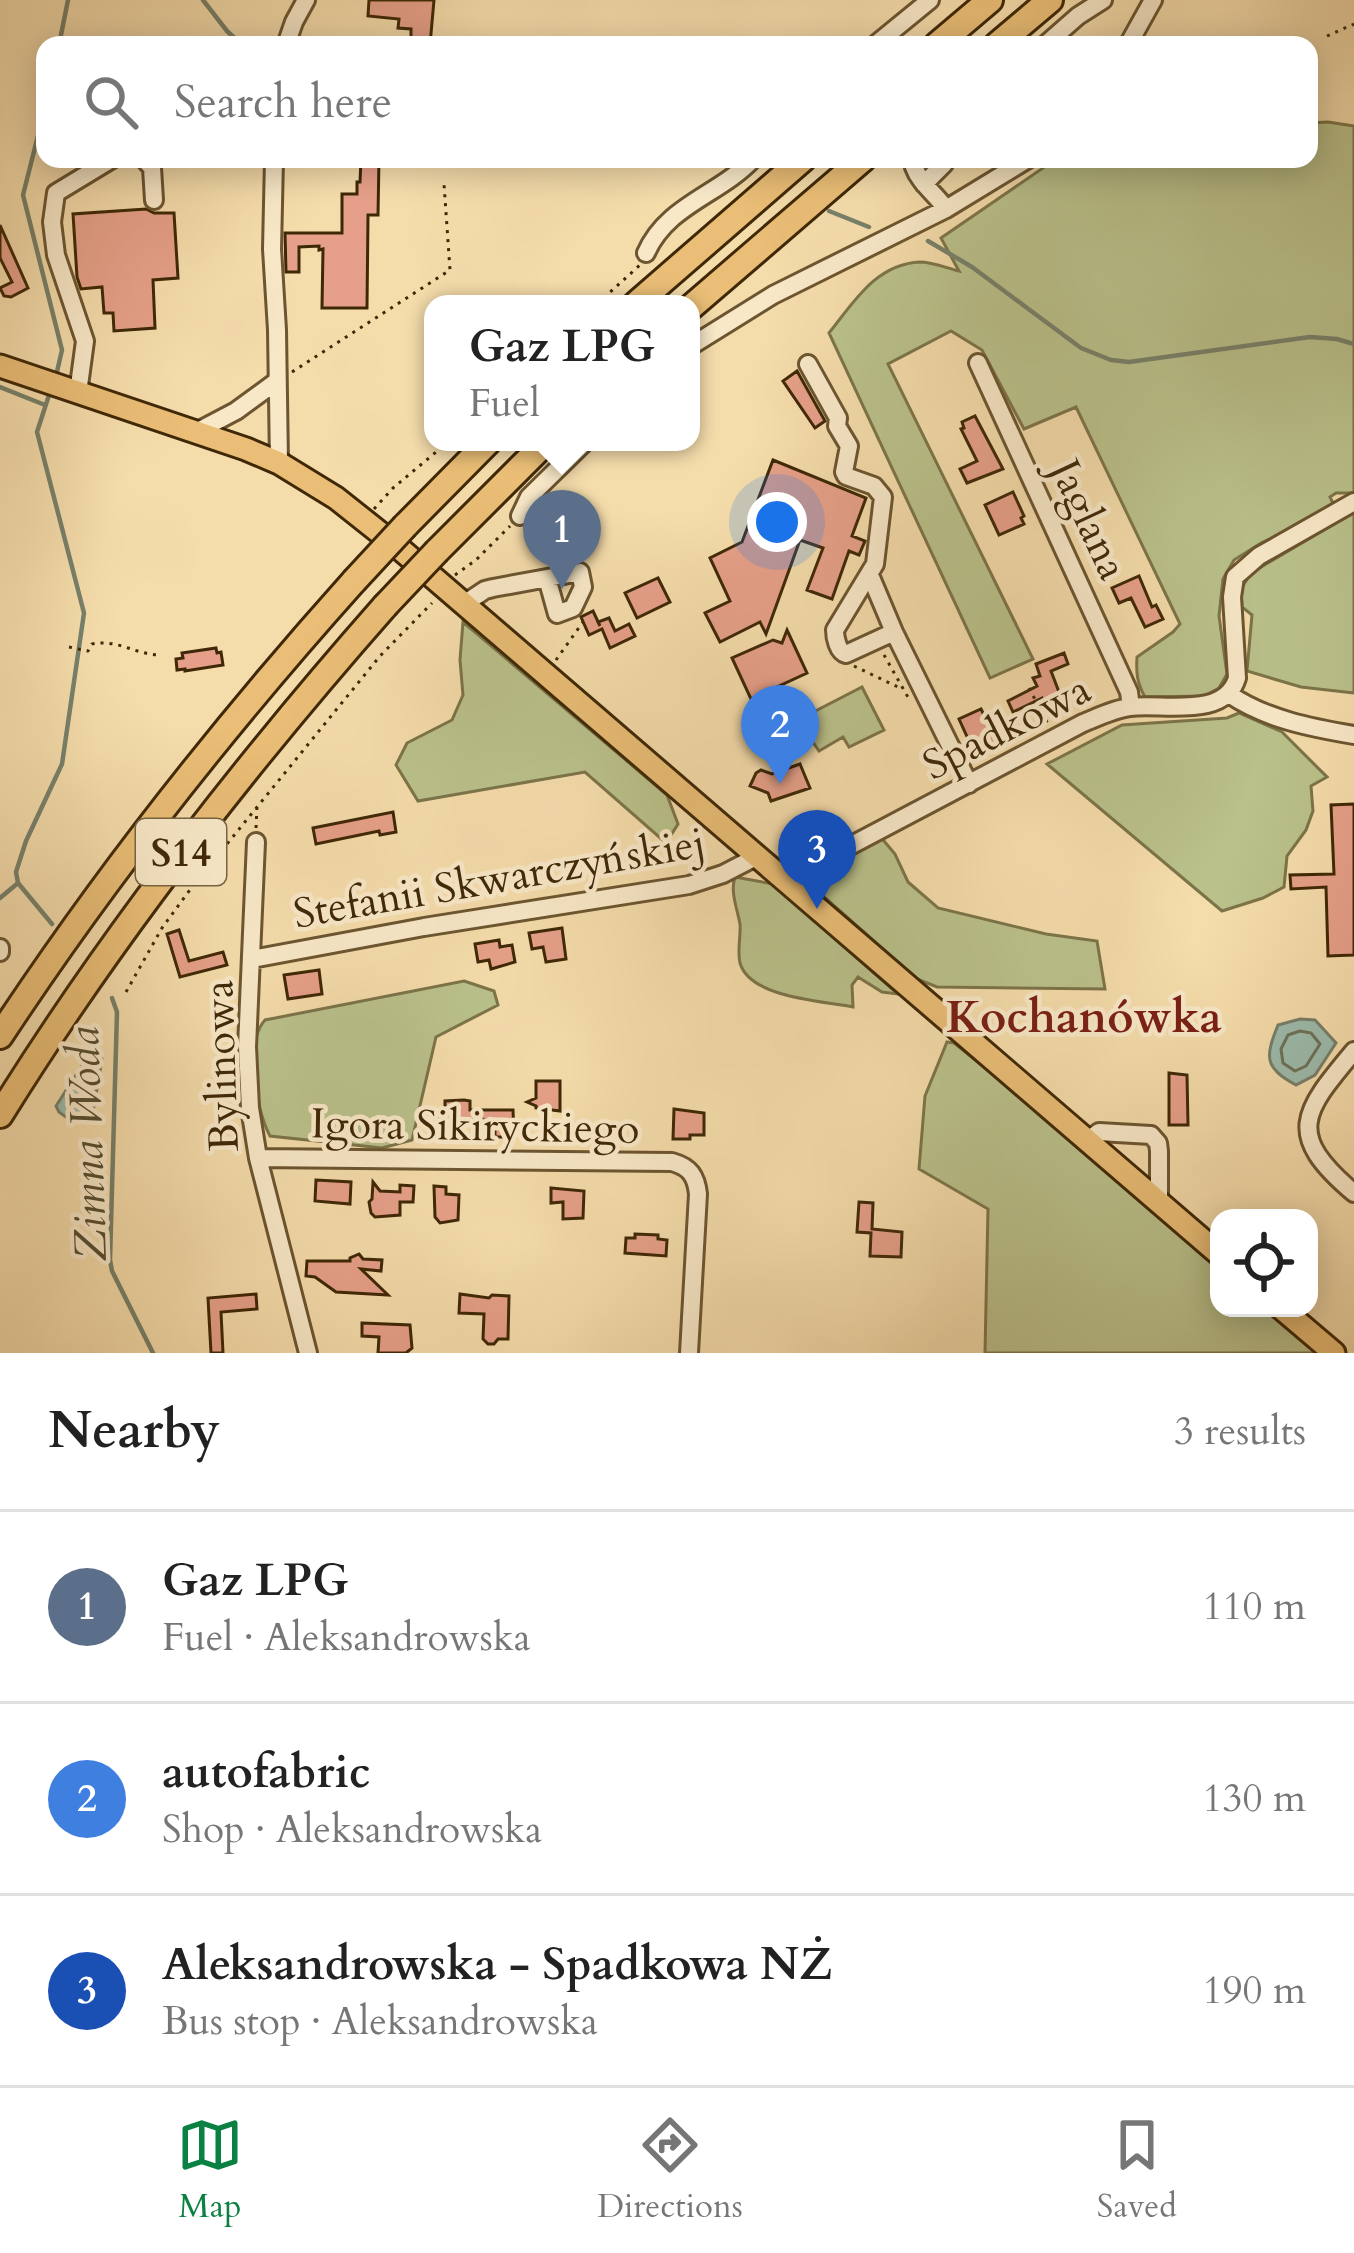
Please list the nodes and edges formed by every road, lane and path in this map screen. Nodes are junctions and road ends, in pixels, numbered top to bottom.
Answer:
1 (306, 0) edge
2 (930, 0) edge
3 (990, 0) edge
4 (1050, 0) edge
5 (1102, 0) edge
6 (1153, 0) edge
7 (1354, 24) edge
8 (289, 36) edge
9 (885, 36) edge
10 (948, 36) edge
11 (1008, 36) edge
12 (1055, 36) edge
13 (1133, 36) edge
14 (1328, 36) dead end
15 (97, 168) edge
16 (152, 168) edge
17 (274, 168) edge
18 (743, 168) edge
19 (793, 168) edge
20 (853, 168) edge
21 (914, 168) edge
22 (940, 168) edge
23 (1013, 168) edge
24 (445, 184) dead end
25 (924, 184) junction
26 (154, 200) dead end
27 (946, 209) junction
28 (646, 254) joint
29 (607, 295) edge
30 (646, 295) edge
31 (700, 299) edge
32 (700, 340) edge
33 (978, 363) dead end
34 (808, 364) dead end
35 (0, 367) edge
36 (277, 381) junction
37 (73, 391) junction
38 (196, 432) junction
39 (437, 451) edge
40 (479, 451) edge
41 (537, 451) edge
42 (576, 451) edge
43 (279, 463) junction
44 (1354, 502) edge
45 (520, 516) joint
46 (364, 519) junction
47 (870, 575) junction
48 (547, 578) dead end
49 (451, 593) junction
50 (584, 622) dead end
51 (894, 632) junction
52 (69, 647) dead end
53 (159, 656) dead end
54 (839, 658) dead end
55 (545, 675) junction
56 (902, 688) dead end
57 (1029, 688) dead end
58 (1229, 694) junction
59 (1131, 707) junction
60 (1354, 735) edge
61 (1054, 737) junction
62 (969, 784) junction
63 (257, 806) junction
64 (256, 842) joint
65 (756, 857) junction
66 (787, 884) junction
67 (252, 959) junction
68 (126, 992) dead end
69 (0, 1036) edge
70 (1354, 1051) edge
71 (0, 1115) edge
72 (1087, 1141) junction
73 (258, 1158) junction
74 (1354, 1193) edge
75 (1159, 1203) junction
76 (1210, 1247) edge
77 (1292, 1317) edge
78 (308, 1353) edge
79 (688, 1353) edge
80 (1334, 1353) edge

1 - 8 street
2 - 9 street
3 - 10 highway
4 - 11 highway
5 - 12 street
6 - 13 street
7 - 14 path
15 - 37 street
16 - 26 street
17 - 36 street
18 - 28 street
19 - 30 highway
20 - 31 highway
21 - 25 street
22 - 25 street
23 - 27 street
24 - 36 path
25 - 27 street
27 - 32 street
28 - 29 path
33 - 59 street, Jaglana
34 - 47 street
35 - 37 main road
36 - 38 street
36 - 43 street
37 - 38 main road
38 - 43 main road
39 - 46 path
40 - 69 highway, S14, bridge
41 - 71 highway, S14, bridge
42 - 45 street
43 - 46 main road
44 - 58 street
45 - 49 path
46 - 49 main road
47 - 51 street
47 - 51 street
48 - 49 street
49 - 55 main road
49 - 63 path
50 - 55 path
51 - 62 street
52 - 53 path
54 - 56 path
55 - 65 main road
57 - 61 path
58 - 59 street, Spadkowa
58 - 60 street
59 - 61 street, Spadkowa
61 - 62 street, Spadkowa
62 - 66 street, Spadkowa
63 - 64 path
63 - 68 path
64 - 67 street, Bylinowa
65 - 66 main road
65 - 67 street, Stefanii Skwarczyńskiej
66 - 72 main road
67 - 73 street, Bylinowa
70 - 74 street
72 - 75 main road
72 - 75 street
73 - 78 street, Bylinowa
73 - 79 street, Igora Sikiryckiego
75 - 76 main road
77 - 80 main road

